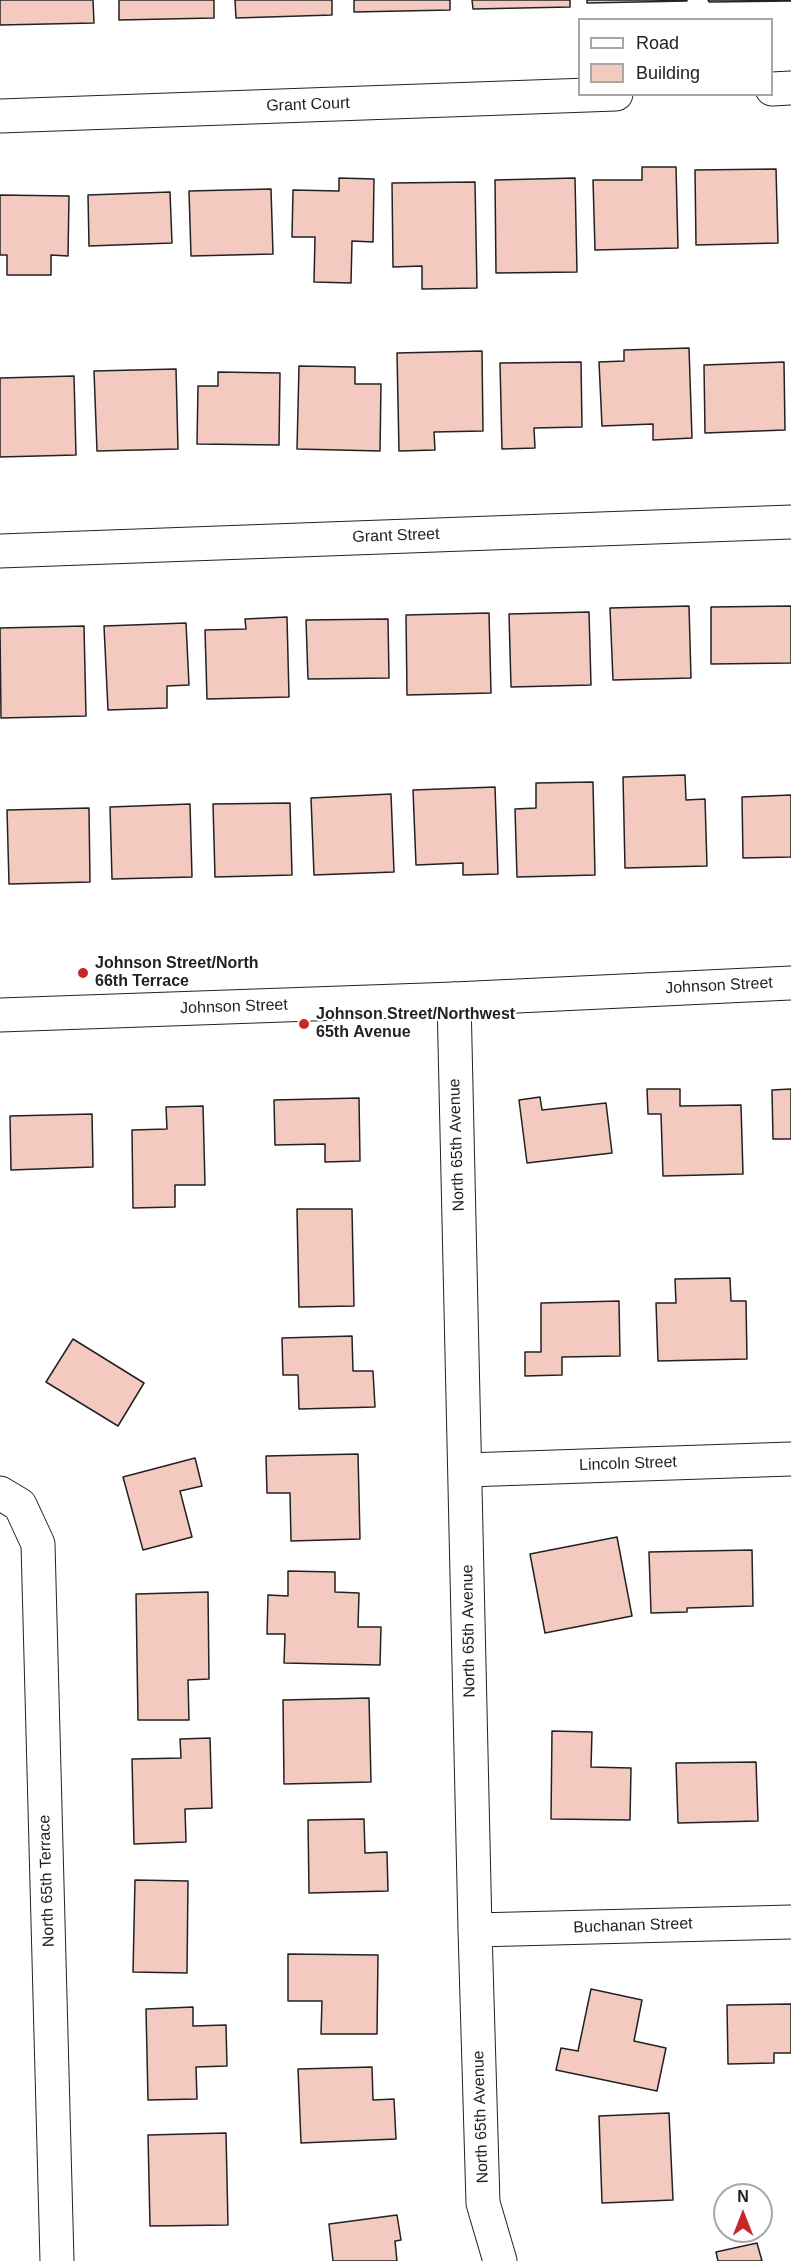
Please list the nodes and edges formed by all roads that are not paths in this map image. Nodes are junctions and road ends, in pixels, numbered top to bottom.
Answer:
1 (791, 88) edge
2 (773, 89) edge
3 (578, 95) edge
4 (0, 116) edge
5 (791, 522) edge
6 (0, 551) edge
7 (791, 983) edge
8 (454, 999) junction
9 (0, 1015) edge
10 (791, 1459) edge
11 (466, 1470) junction
12 (10, 1499) edge
13 (791, 1922) edge
14 (475, 1930) junction
15 (57, 2261) edge
16 (500, 2261) edge

1 - 2 street
3 - 4 street, Grant Court
5 - 6 street, Grant Street
7 - 8 street, Johnson Street
8 - 9 street, Johnson Street
8 - 11 street, North 65th Avenue
10 - 11 street, Lincoln Street
11 - 14 street, North 65th Avenue
12 - 15 street, North 65th Terrace
13 - 14 street, Buchanan Street
14 - 16 street, North 65th Avenue

